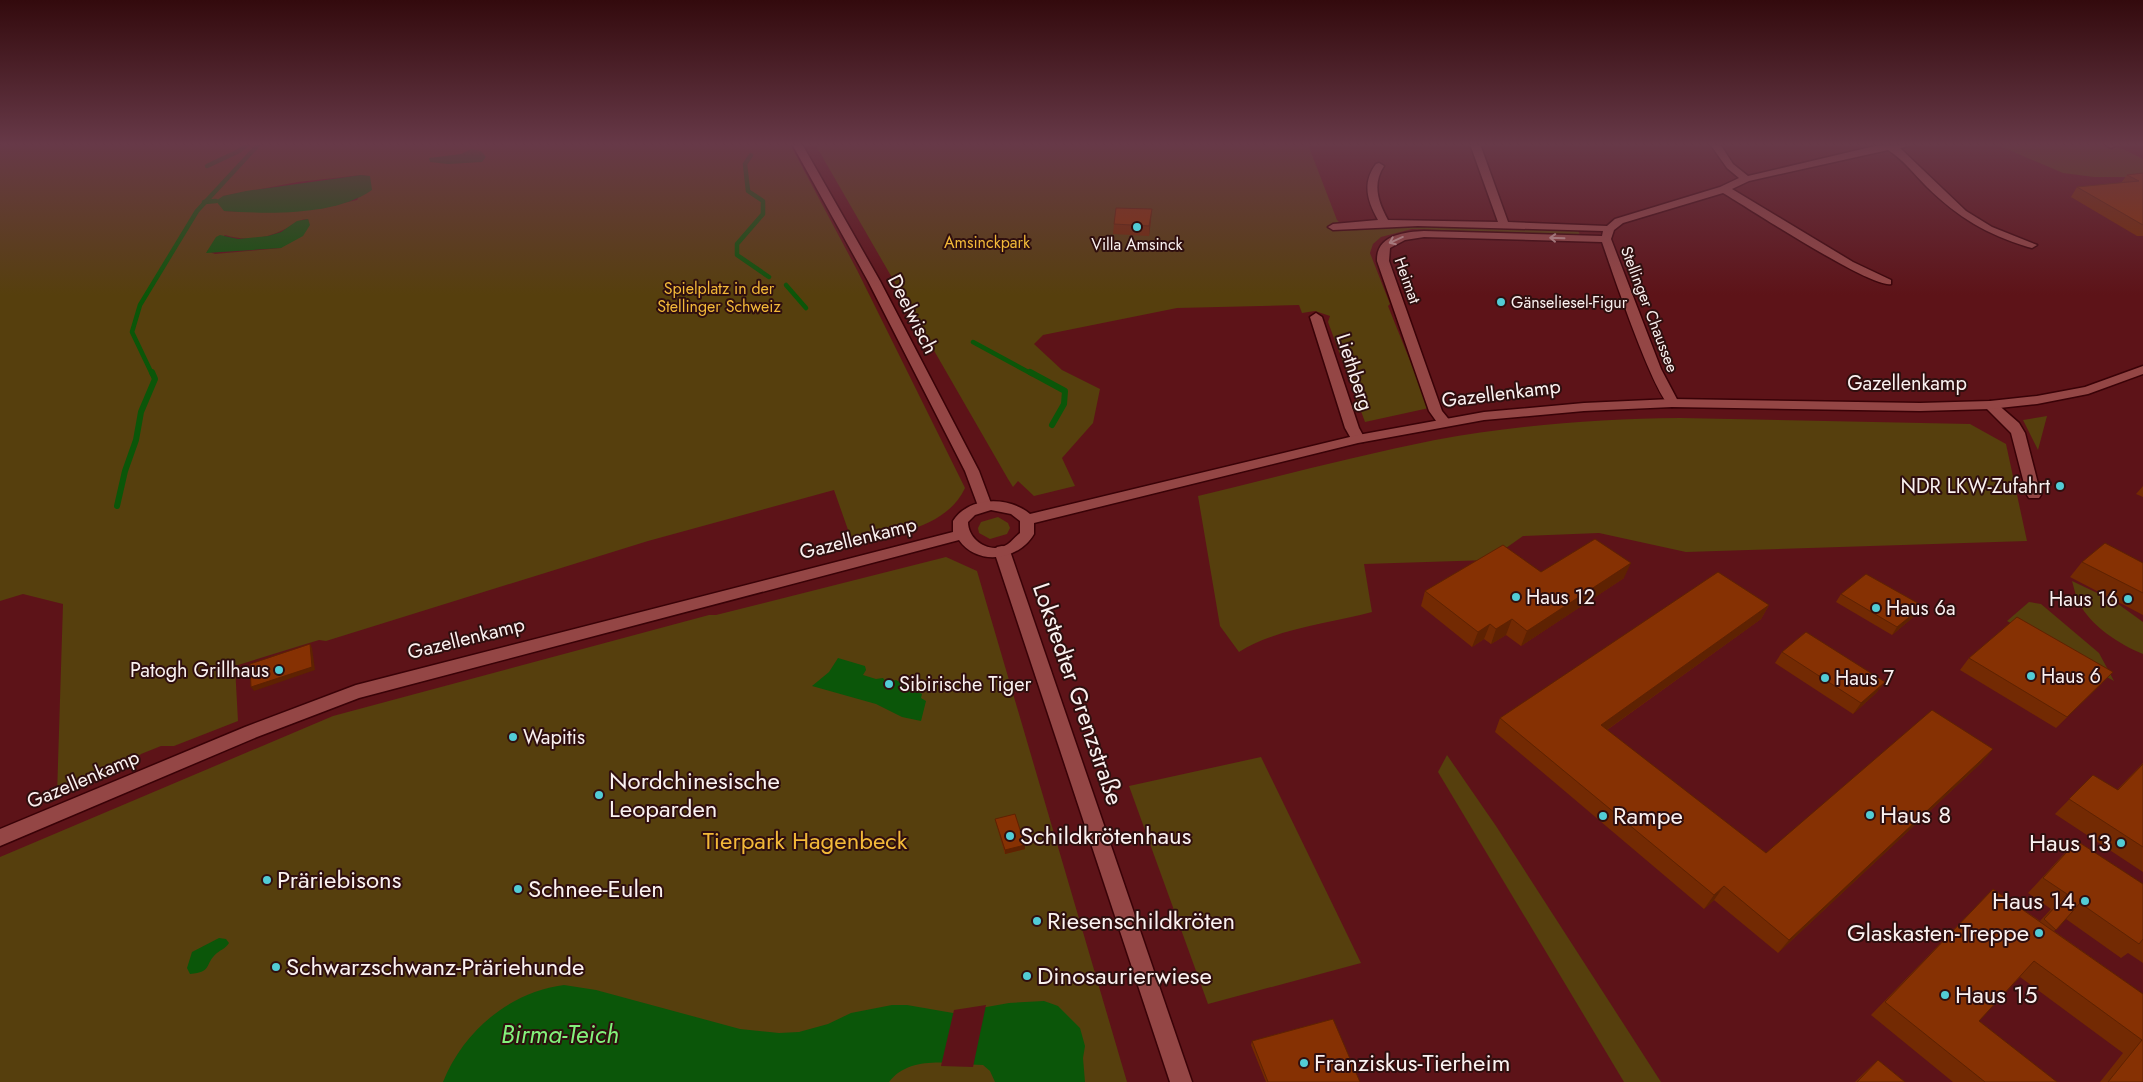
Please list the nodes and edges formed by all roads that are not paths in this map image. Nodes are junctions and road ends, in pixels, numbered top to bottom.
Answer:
1 (825, 194) edge
2 (1373, 194) edge
3 (1493, 194) edge
4 (1706, 194) edge
5 (1733, 194) edge
6 (1942, 194) edge
7 (1384, 222) junction
8 (1504, 226) junction
9 (1333, 227) dead end
10 (1607, 234) junction
11 (2032, 245) dead end
12 (1887, 282) dead end
13 (1316, 317) dead end
14 (2143, 370) edge
15 (1672, 403) junction
16 (1990, 406) junction
17 (1444, 422) junction
18 (1358, 439) junction
19 (2034, 495) dead end
20 (985, 506) junction
21 (1027, 520) junction
22 (960, 535) junction
23 (1002, 551) junction
24 (0, 838) edge
25 (1181, 1082) edge

1 - 20 street, Deelwisch
2 - 7 street
3 - 8 street
4 - 10 street, Stellinger Chaussee
5 - 12 street
6 - 11 street
7 - 8 street
7 - 9 street
8 - 10 street
10 - 15 street, Stellinger Chaussee
10 -> 17 street, Heimat
13 - 18 street, Liethberg
14 - 16 street, Gazellenkamp
15 - 16 street, Gazellenkamp
15 - 17 street, Gazellenkamp
16 - 19 street, Gazellenkamp
17 - 18 street, Gazellenkamp
18 - 21 street, Gazellenkamp
20 - 21 street
20 - 22 street
21 - 23 street
22 - 23 street
22 - 24 street, Gazellenkamp
23 - 25 street, Lokstedter Grenzstraße

